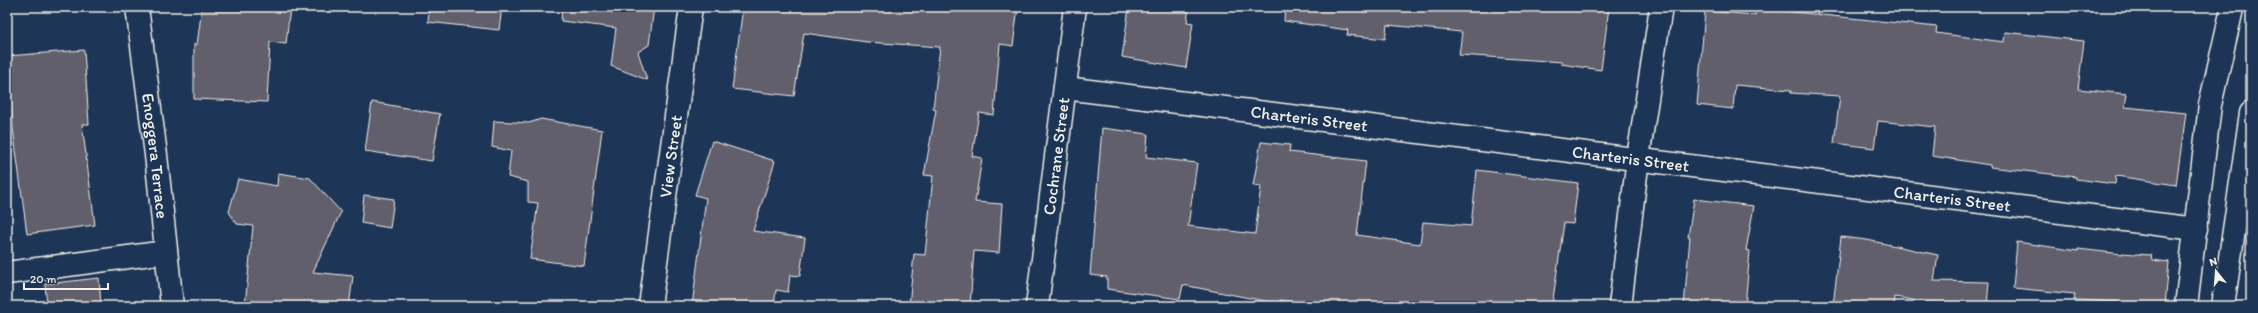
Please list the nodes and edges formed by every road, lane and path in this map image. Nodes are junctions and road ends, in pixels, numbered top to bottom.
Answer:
1 (137, 7) edge
2 (690, 7) edge
3 (1075, 7) edge
4 (1661, 7) edge
5 (2234, 9) edge
6 (1065, 88) junction
7 (2251, 113) edge
8 (1638, 158) junction
9 (2196, 229) junction
10 (2242, 231) edge
11 (166, 252) junction
12 (7, 273) edge
13 (172, 306) edge
14 (650, 306) edge
15 (1038, 306) edge
16 (1620, 306) edge
17 (2186, 306) edge
18 (2224, 306) edge

1 - 11 street, Enoggera Terrace
2 - 14 street, View Street
3 - 6 street, Cochrane Street
4 - 8 street
5 - 9 street
6 - 8 street, Charteris Street
6 - 15 street, Cochrane Street
7 - 10 street
8 - 9 street, Charteris Street
8 - 16 street
9 - 17 street
10 - 18 street
11 - 12 street
11 - 13 street, Enoggera Terrace

